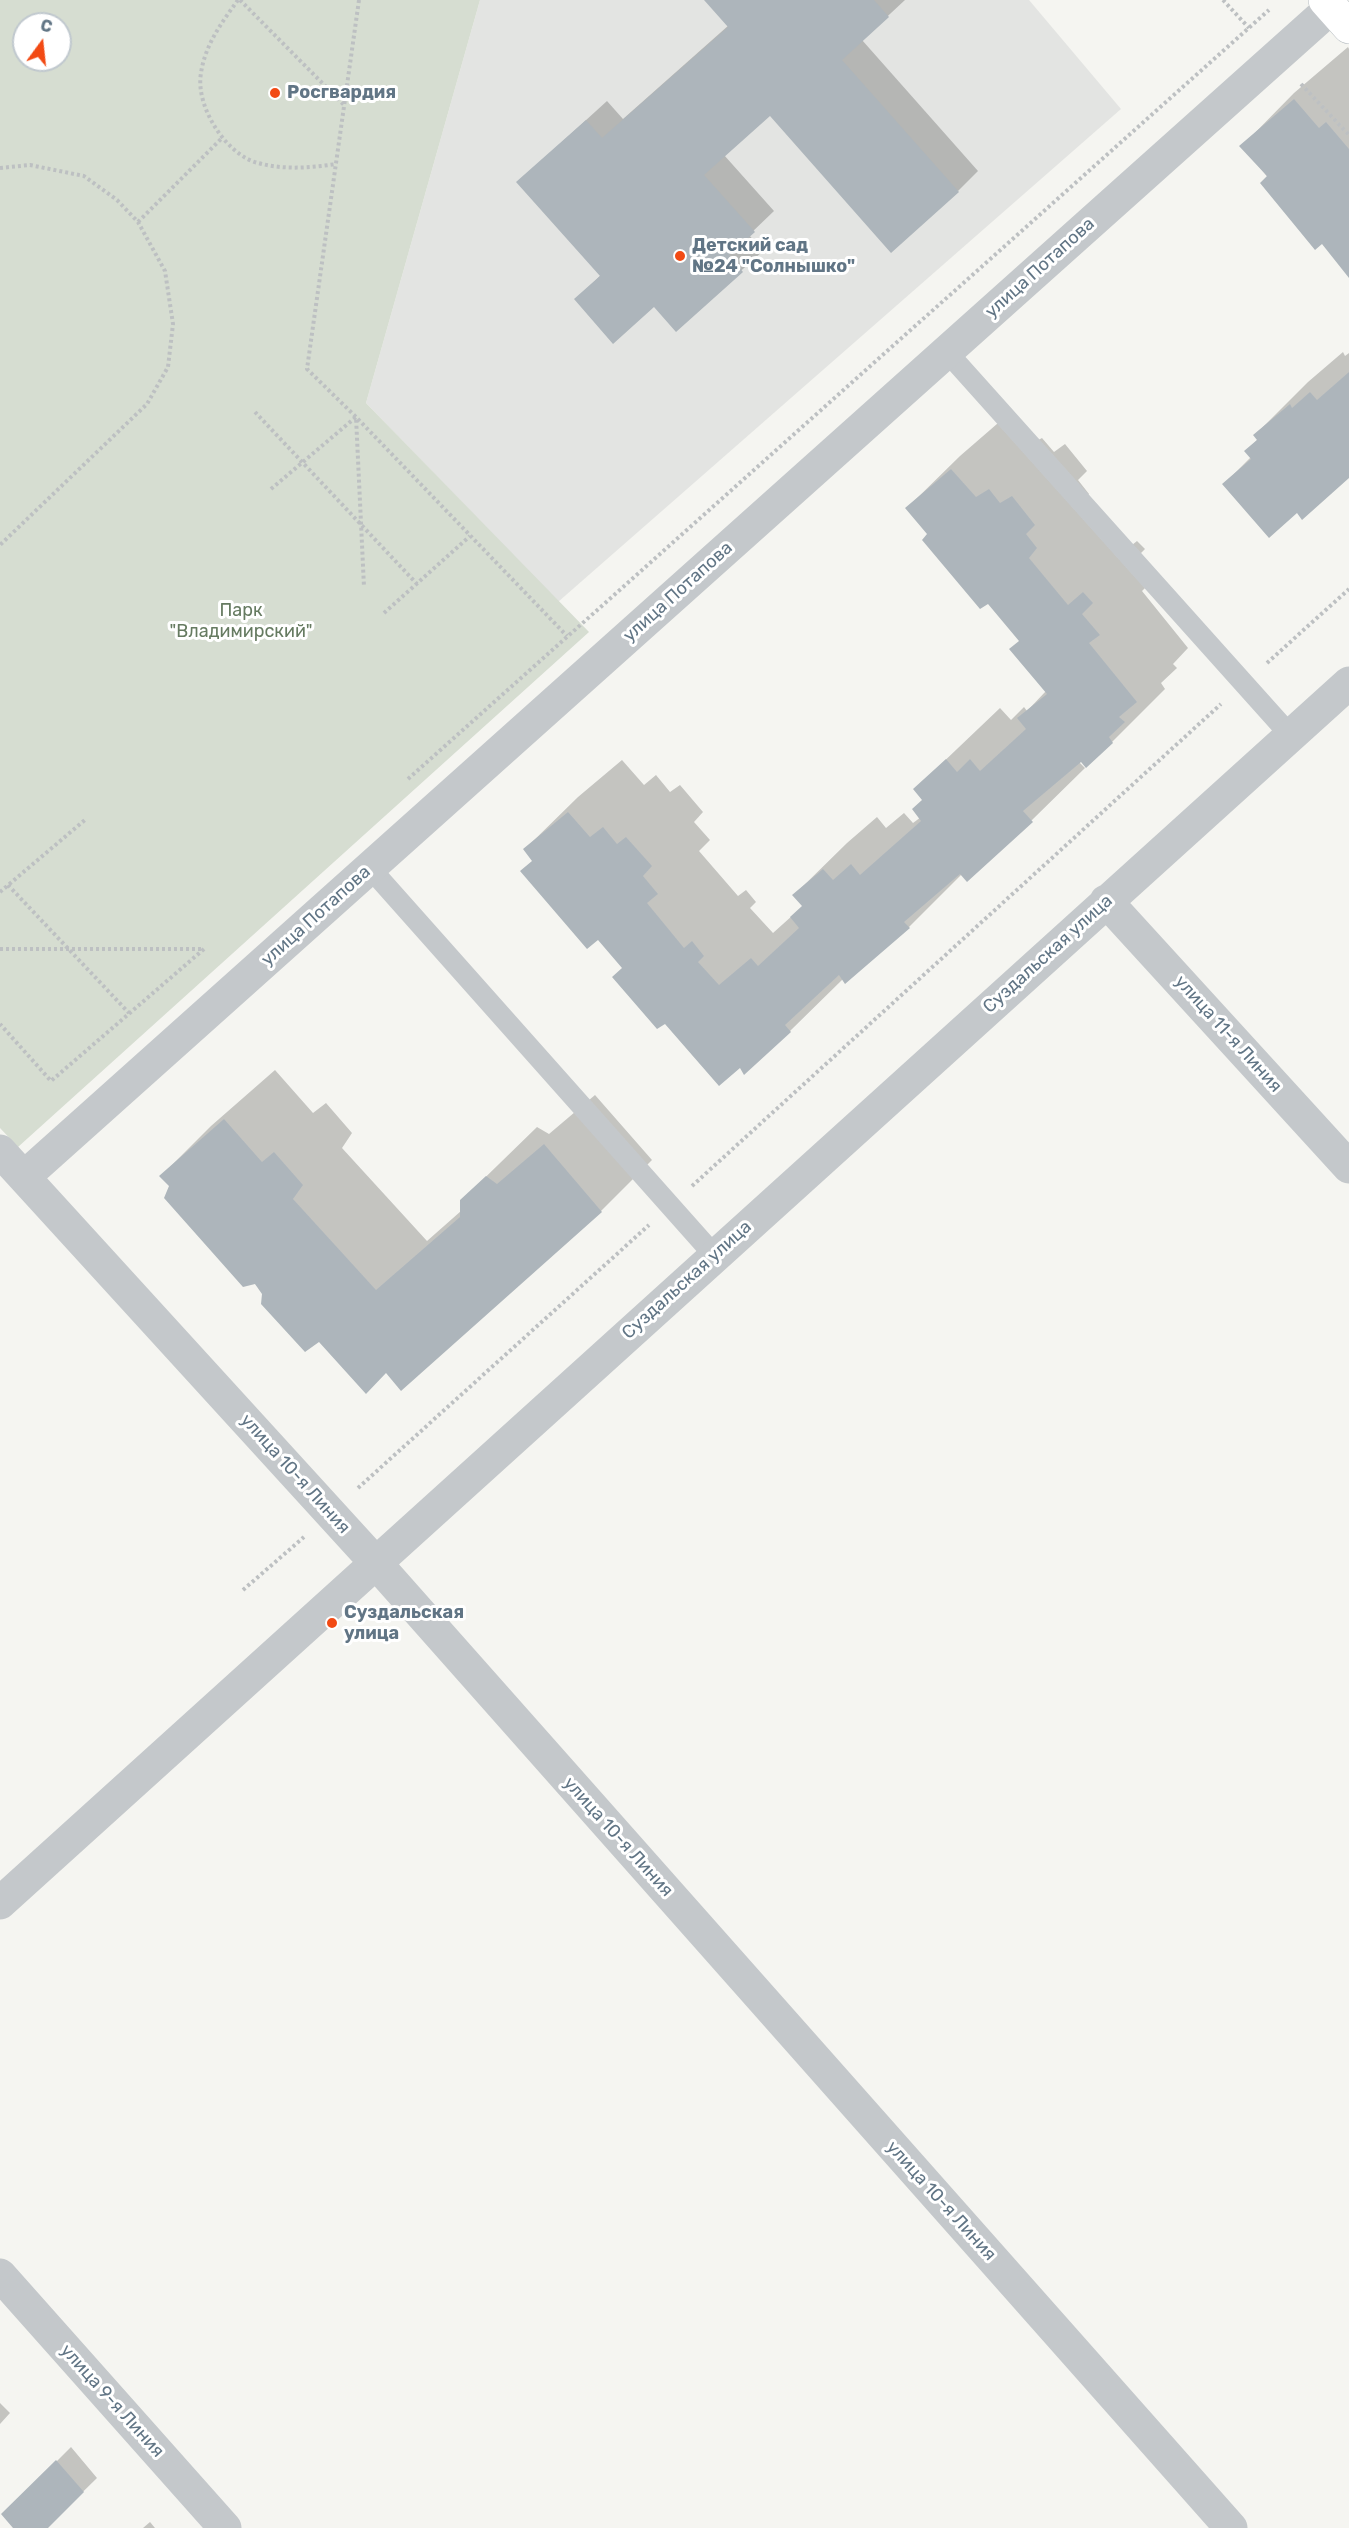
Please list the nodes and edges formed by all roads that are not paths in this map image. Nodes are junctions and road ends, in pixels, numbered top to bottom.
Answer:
1 (1335, 11) edge
2 (947, 352) junction
3 (1349, 683) edge
4 (1291, 736) junction
5 (370, 868) junction
6 (1106, 901) junction
7 (0, 1151) edge
8 (1349, 1167) edge
9 (24, 1178) junction
10 (714, 1254) junction
11 (375, 1562) junction
12 (0, 1903) edge
13 (0, 2275) edge
14 (225, 2528) edge
15 (1231, 2528) edge

1 - 2 street, улица Потапова
2 - 4 lane
2 - 5 street, улица Потапова
3 - 4 street, Суздальская улица
4 - 6 street, Суздальская улица
5 - 9 street, улица Потапова
5 - 10 lane
6 - 8 street, улица 11-я Линия
6 - 10 street, Суздальская улица
7 - 9 street, улица 10-я Линия
9 - 11 street, улица 10-я Линия
10 - 11 street, Суздальская улица
11 - 12 street, Суздальская улица
11 - 15 street, улица 10-я Линия
13 - 14 street, улица 9-я Линия

